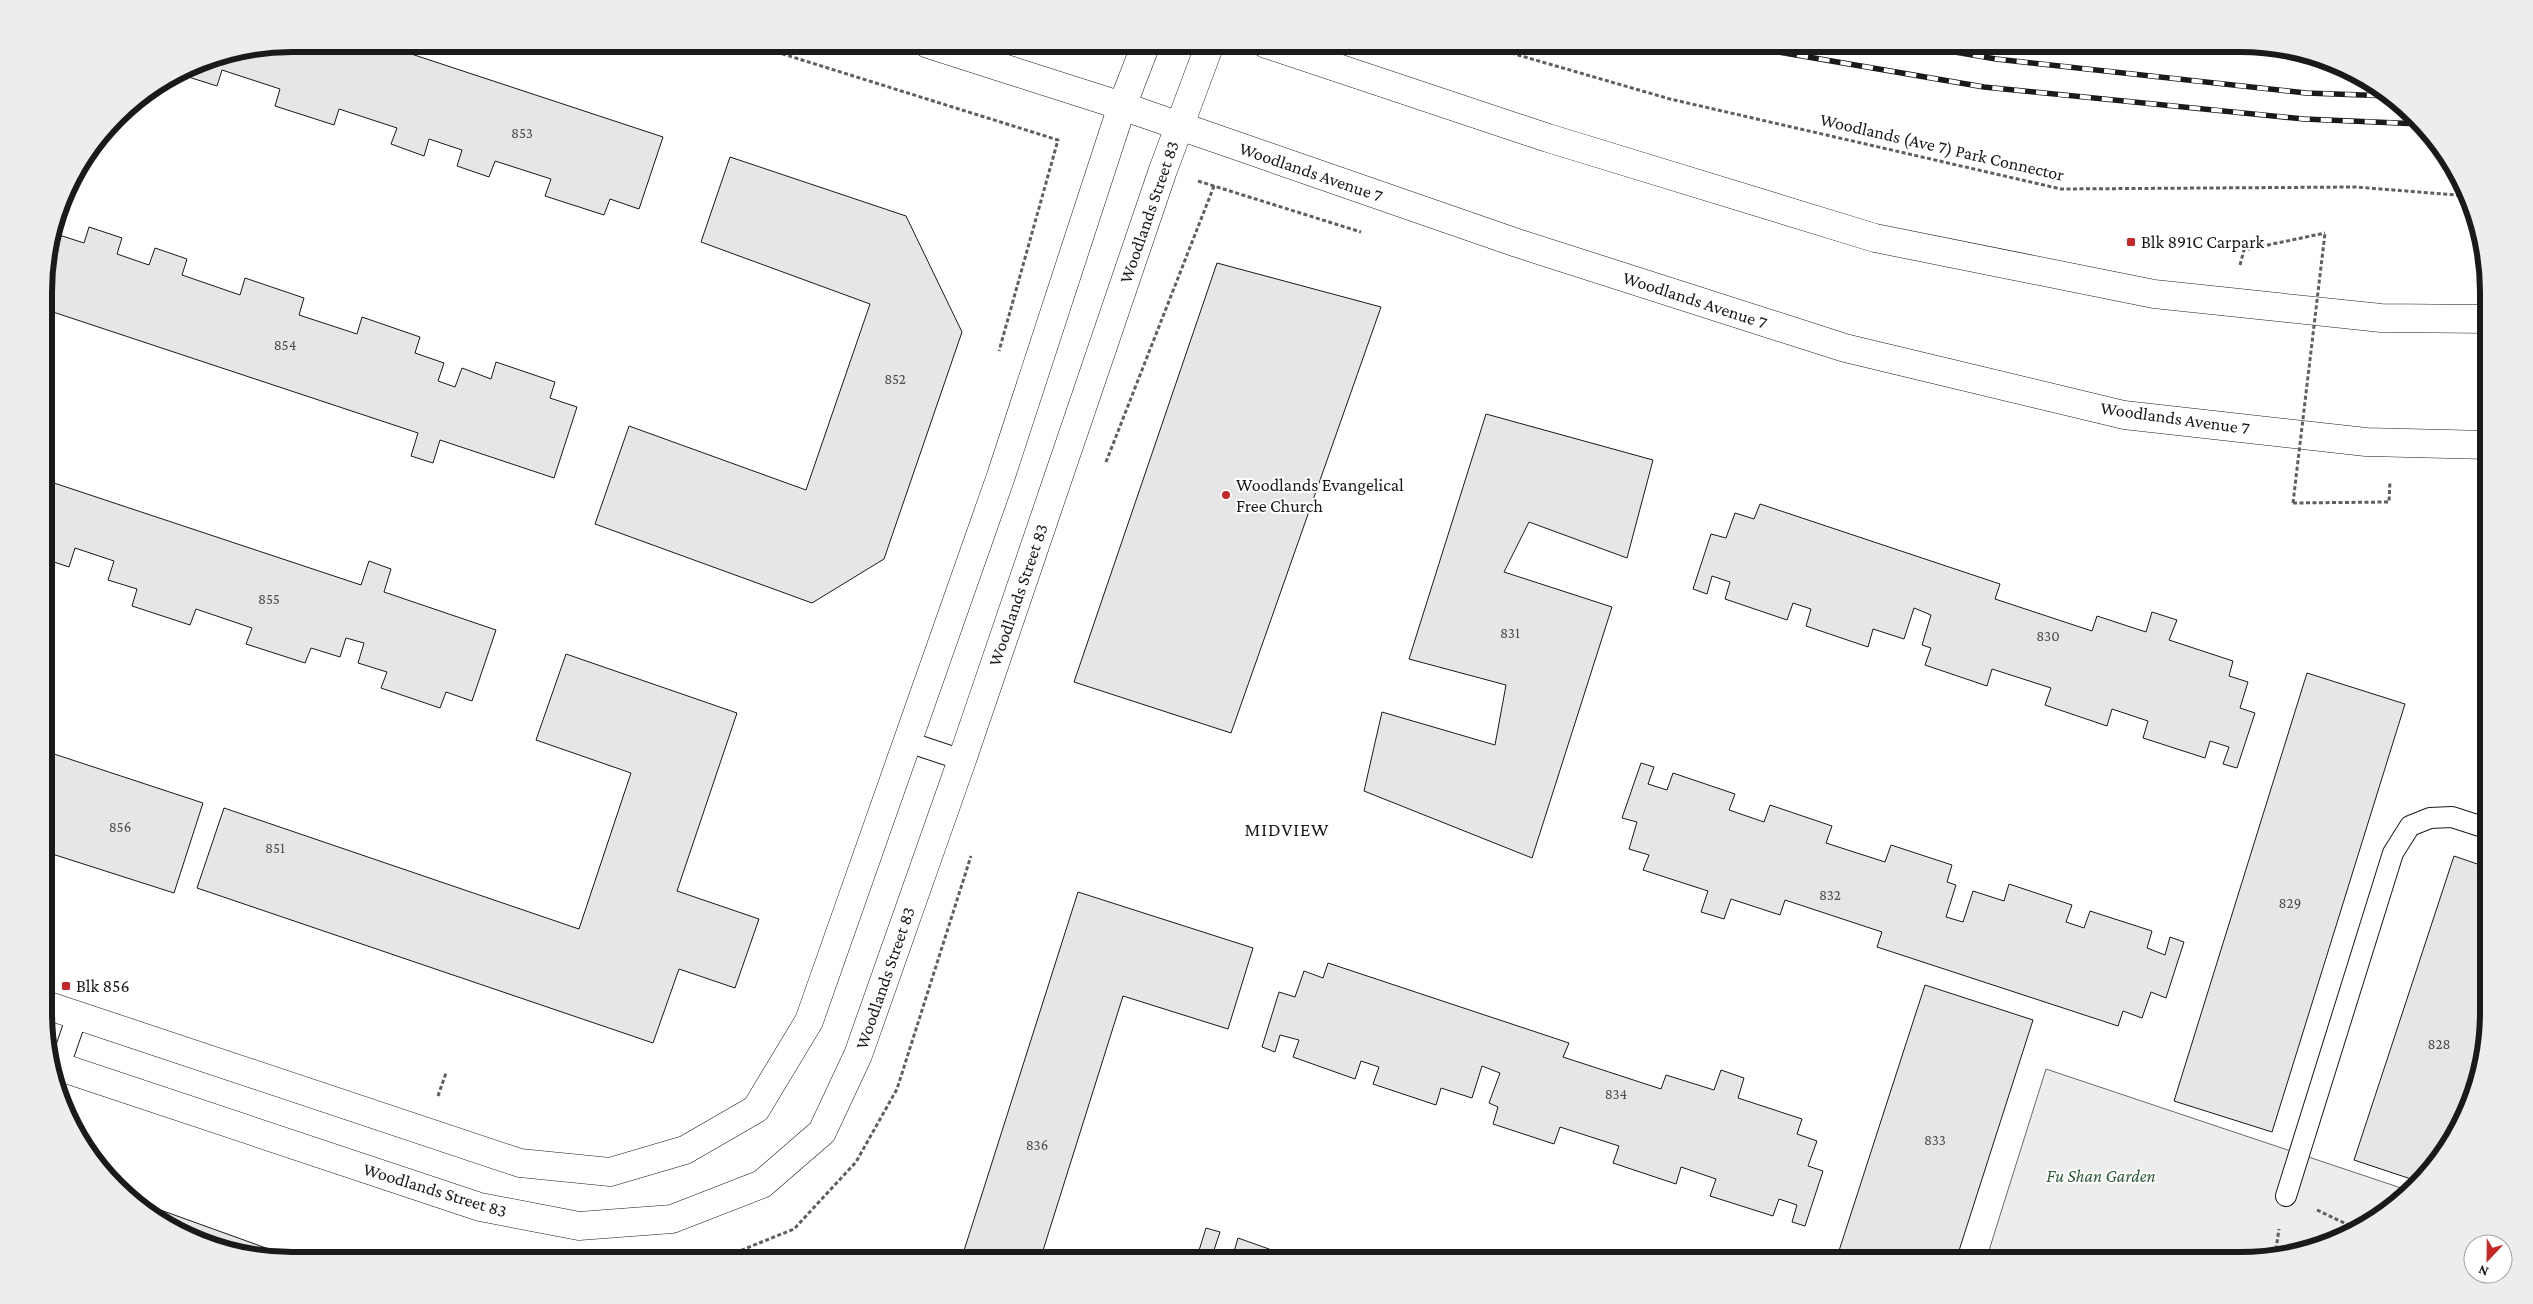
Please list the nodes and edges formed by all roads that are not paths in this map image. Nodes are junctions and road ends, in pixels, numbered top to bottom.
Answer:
1 (953, 52) edge
2 (1143, 52) edge
3 (1207, 52) edge
4 (1290, 52) edge
5 (1122, 106) junction
6 (1179, 127) junction
7 (2480, 319) edge
8 (2480, 445) edge
9 (908, 742) junction
10 (962, 760) junction
11 (2480, 826) edge
12 (52, 1007) edge
13 (77, 1016) junction
14 (58, 1064) edge
15 (60, 1071) edge
16 (2286, 1196) road end

1 - 5 street, Woodlands Avenue 7
2 - 5 street
3 - 6 street, Woodlands Street 83
4 - 7 street
5 - 6 street, Woodlands Avenue 7
5 - 9 street
6 - 8 street, Woodlands Avenue 7
6 - 10 street, Woodlands Street 83
9 - 10 lane
9 - 13 street
10 - 15 street, Woodlands Street 83
11 - 16 lane
12 - 13 street
13 - 14 lane

